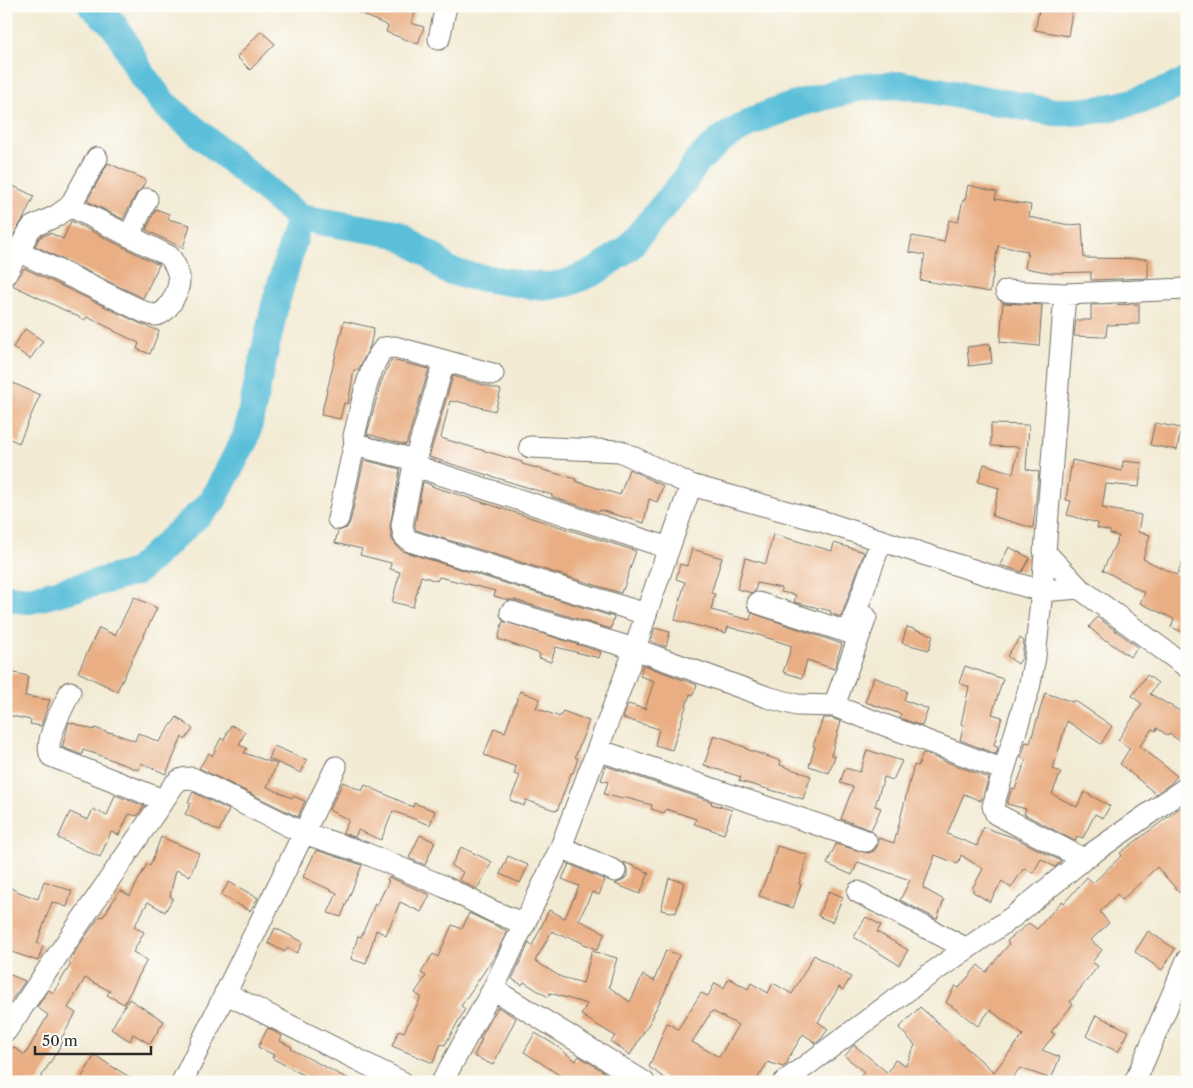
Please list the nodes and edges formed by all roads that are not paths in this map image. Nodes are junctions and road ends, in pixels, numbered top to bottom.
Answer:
1 (446, 6) edge
2 (439, 38) dead end
3 (97, 158) dead end
4 (146, 199) dead end
5 (70, 206) junction
6 (129, 236) junction
7 (18, 251) junction
8 (6, 274) edge
9 (1187, 289) edge
10 (1006, 291) dead end
11 (1065, 294) junction
12 (444, 362) junction
13 (494, 374) dead end
14 (355, 442) junction
15 (530, 447) dead end
16 (415, 460) junction
17 (691, 485) junction
18 (338, 519) dead end
19 (885, 543) junction
20 (669, 548) junction
21 (1044, 551) junction
22 (1079, 588) junction
23 (1042, 591) junction
24 (758, 603) dead end
25 (511, 612) dead end
26 (646, 614) junction
27 (635, 649) junction
28 (1187, 667) edge
29 (70, 692) dead end
30 (834, 706) junction
31 (598, 750) junction
32 (336, 767) dead end
33 (1004, 770) junction
34 (1184, 796) edge
35 (164, 800) junction
36 (304, 833) junction
37 (866, 841) dead end
38 (561, 847) junction
39 (1084, 858) junction
40 (615, 871) dead end
41 (858, 892) dead end
42 (525, 924) junction
43 (967, 949) junction
44 (1187, 960) edge
45 (494, 989) junction
46 (225, 993) junction
47 (6, 1031) edge
48 (182, 1082) edge
49 (402, 1082) edge
50 (442, 1082) edge
51 (644, 1082) edge
52 (784, 1082) edge
53 (1135, 1082) edge

1 - 2 street
3 - 5 street
4 - 6 street
5 - 6 street
5 - 7 street
6 - 7 street
7 - 8 street
9 - 11 street
10 - 11 street
11 - 21 street
12 - 13 street
12 - 14 street
12 - 16 street
14 - 16 street
14 - 18 street
15 - 17 street
16 - 20 street
16 - 26 street
17 - 19 street
17 - 20 street
19 - 23 street
19 - 24 street
19 - 30 street
20 - 26 street
21 - 22 street
21 - 23 street
22 - 23 street
22 - 28 street
23 - 33 street
25 - 27 street
26 - 27 street
27 - 30 street
27 - 31 street
29 - 35 street
30 - 33 street
31 - 37 street
31 - 38 street
32 - 36 street
33 - 39 street
34 - 39 street
35 - 36 street
35 - 47 street
36 - 42 street
36 - 46 street
38 - 40 street
38 - 42 street
39 - 43 street
41 - 43 street
42 - 45 street
43 - 52 street
44 - 53 street
45 - 50 street
45 - 51 street
46 - 48 street
46 - 49 street

